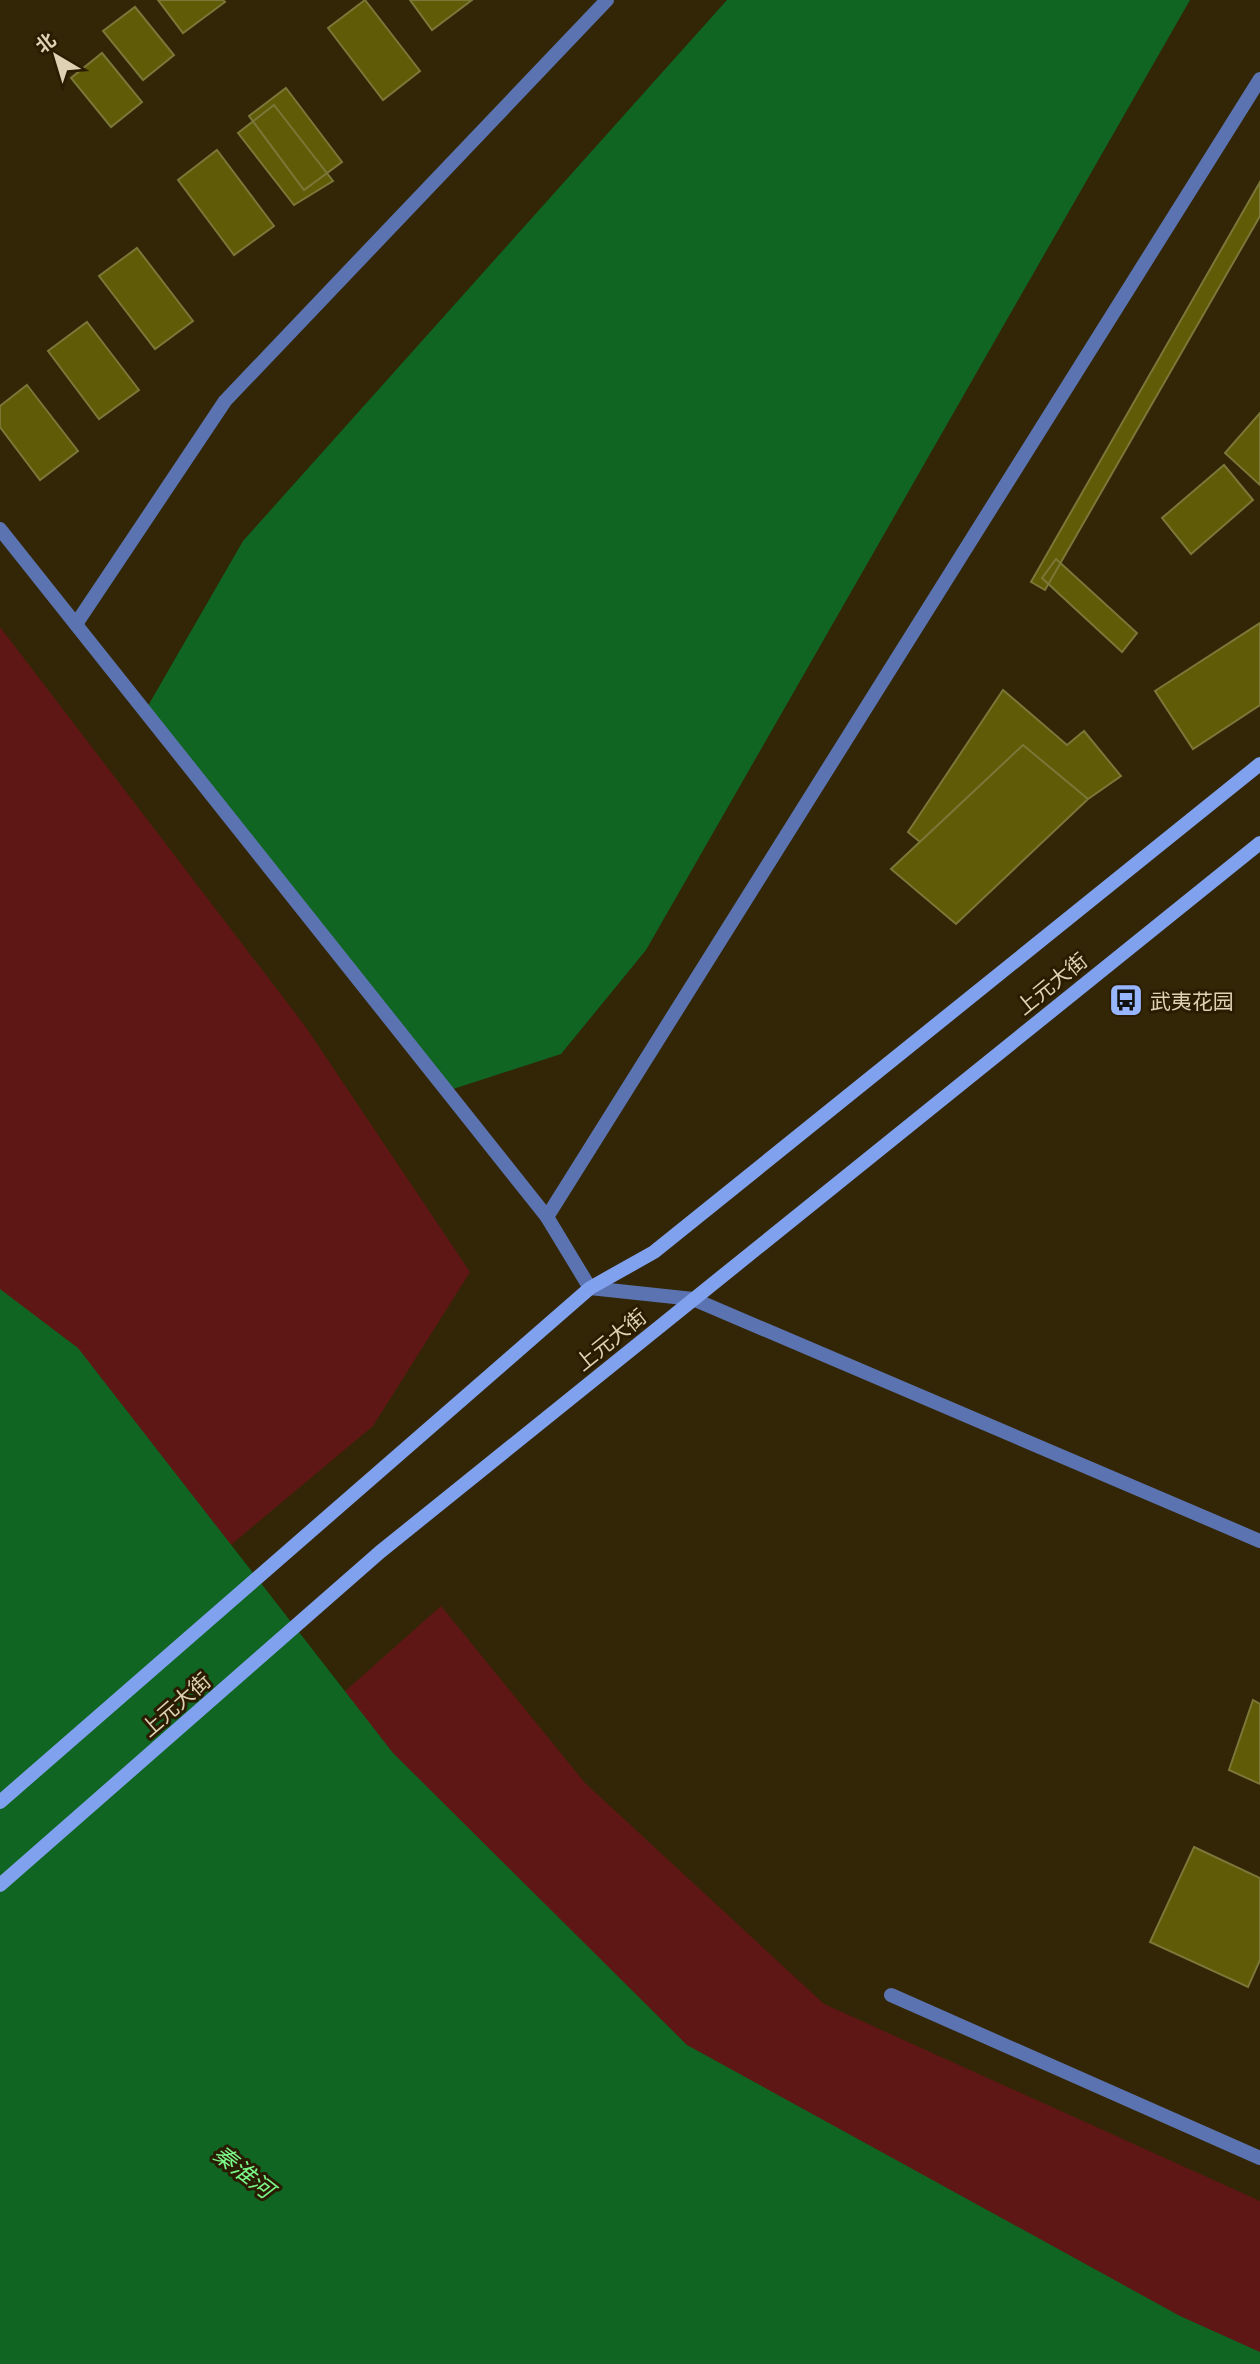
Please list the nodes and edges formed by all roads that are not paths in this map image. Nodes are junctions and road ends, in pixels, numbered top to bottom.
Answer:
1 (607, 0) edge
2 (1260, 79) edge
3 (0, 529) edge
4 (76, 624) junction
5 (1260, 764) edge
6 (1260, 842) edge
7 (547, 1217) junction
8 (590, 1288) junction
9 (693, 1299) junction
10 (1260, 1541) edge
11 (0, 1802) edge
12 (0, 1885) edge
13 (891, 1995) dead end
14 (1260, 2158) edge

1 - 4 street
2 - 7 street
3 - 4 street
4 - 7 street
5 - 8 main road, 上元大街
6 - 9 main road, 上元大街
7 - 8 street
8 - 9 street
8 - 11 main road, 上元大街
9 - 10 street
9 - 12 main road, 上元大街
13 - 14 street

